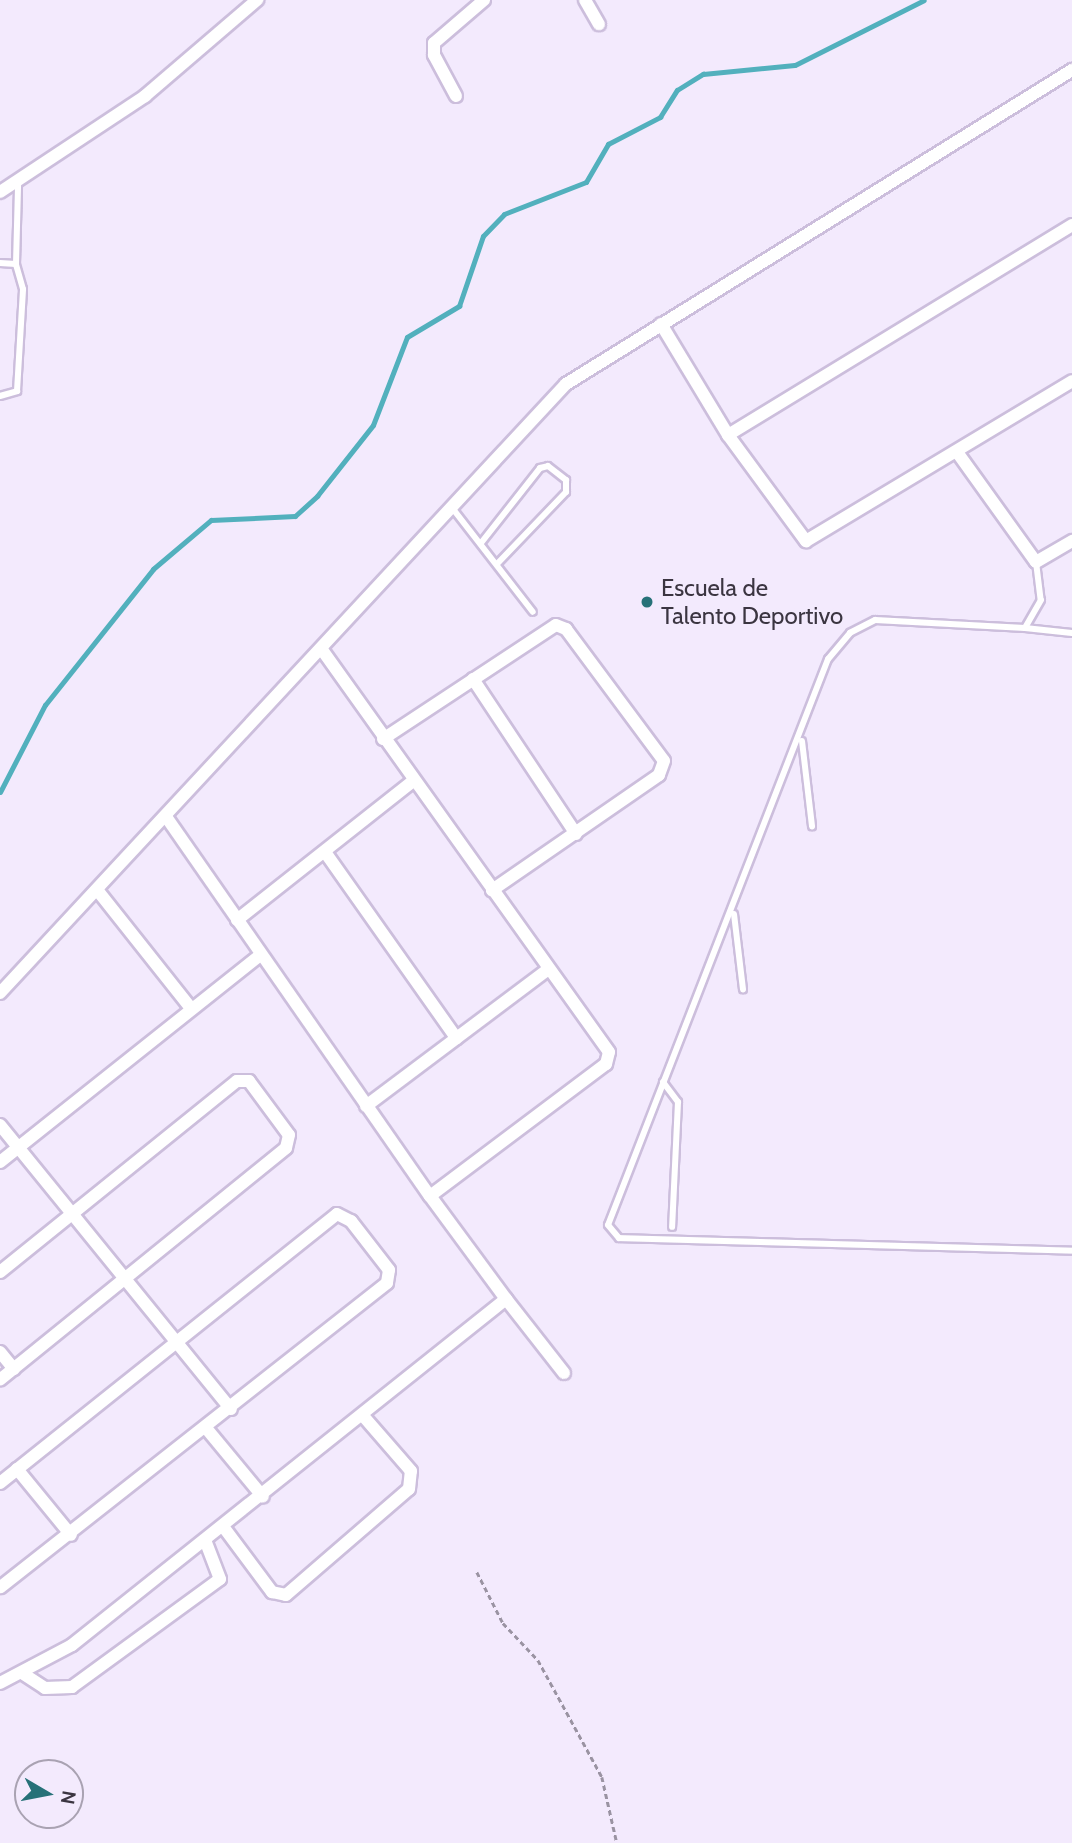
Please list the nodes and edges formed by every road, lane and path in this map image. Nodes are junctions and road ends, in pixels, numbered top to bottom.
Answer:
1 (257, 0) edge
2 (484, 0) edge
3 (585, 0) edge
4 (599, 24) dead end
5 (1072, 70) edge
6 (456, 96) dead end
7 (18, 185) junction
8 (0, 192) edge
9 (1072, 225) edge
10 (0, 262) edge
11 (16, 264) junction
12 (661, 324) junction
13 (1072, 381) edge
14 (0, 396) edge
15 (728, 435) junction
16 (957, 452) junction
17 (453, 509) junction
18 (1072, 541) edge
19 (481, 543) junction
20 (1036, 562) junction
21 (498, 563) junction
22 (533, 612) dead end
23 (1025, 628) junction
24 (1072, 633) edge
25 (323, 651) junction
26 (473, 679) junction
27 (383, 739) junction
28 (802, 739) junction
29 (413, 781) junction
30 (167, 818) junction
31 (812, 826) dead end
32 (576, 834) junction
33 (326, 852) junction
34 (492, 890) junction
35 (98, 891) junction
36 (734, 912) junction
37 (237, 920) junction
38 (260, 956) junction
39 (547, 970) junction
40 (743, 989) dead end
41 (0, 993) edge
42 (190, 1007) junction
43 (456, 1038) junction
44 (663, 1082) junction
45 (366, 1106) junction
46 (0, 1125) edge
47 (18, 1147) junction
48 (0, 1162) edge
49 (430, 1196) junction
50 (69, 1212) junction
51 (672, 1227) dead end
52 (1072, 1251) edge
53 (0, 1272) edge
54 (123, 1279) junction
55 (506, 1299) junction
56 (177, 1340) junction
57 (0, 1352) edge
58 (14, 1369) junction
59 (565, 1373) dead end
60 (0, 1380) edge
61 (231, 1409) junction
62 (364, 1417) junction
63 (205, 1428) junction
64 (18, 1469) junction
65 (0, 1483) edge
66 (263, 1497) junction
67 (225, 1529) junction
68 (71, 1535) junction
69 (206, 1543) junction
70 (477, 1572) dead end
71 (0, 1587) edge
72 (22, 1673) junction
73 (0, 1683) edge
74 (617, 1843) edge

1 - 7 street
2 - 6 street
3 - 4 street
5 - 12 street
7 - 8 street
7 - 11 lane
9 - 15 street
10 - 11 lane
11 - 14 lane
12 - 15 street
12 - 17 street
13 - 16 street
15 - 16 street
16 - 20 street
17 - 19 lane
17 - 25 street
18 - 20 street
19 - 21 lane
19 - 21 lane
20 - 23 lane
21 - 22 lane
23 - 24 lane
23 - 28 lane
25 - 27 street
25 - 30 street
26 - 27 street
26 - 32 street
26 - 32 street
27 - 29 street
28 - 31 lane
28 - 36 lane
29 - 33 street
29 - 34 street
30 - 35 street
30 - 37 street
32 - 34 street
33 - 37 street
33 - 43 street
34 - 39 street
35 - 41 street
35 - 42 street
36 - 40 lane
36 - 44 lane
37 - 38 street
38 - 42 street
38 - 45 street
39 - 43 street
39 - 49 street
42 - 47 street
43 - 45 street
44 - 51 lane
44 - 52 lane
45 - 49 street
46 - 47 street
47 - 48 street
47 - 50 street
49 - 55 street
50 - 53 street
50 - 54 street
50 - 54 street
54 - 56 street
54 - 58 street
55 - 59 street
55 - 62 street
56 - 61 street
56 - 61 street
56 - 64 street
57 - 58 street
58 - 60 street
61 - 63 street
62 - 66 street
62 - 67 street
63 - 66 street
63 - 68 street
64 - 65 street
64 - 68 street
66 - 67 street
67 - 69 street
68 - 71 street
69 - 72 street
69 - 72 street
70 - 74 path
72 - 73 street

